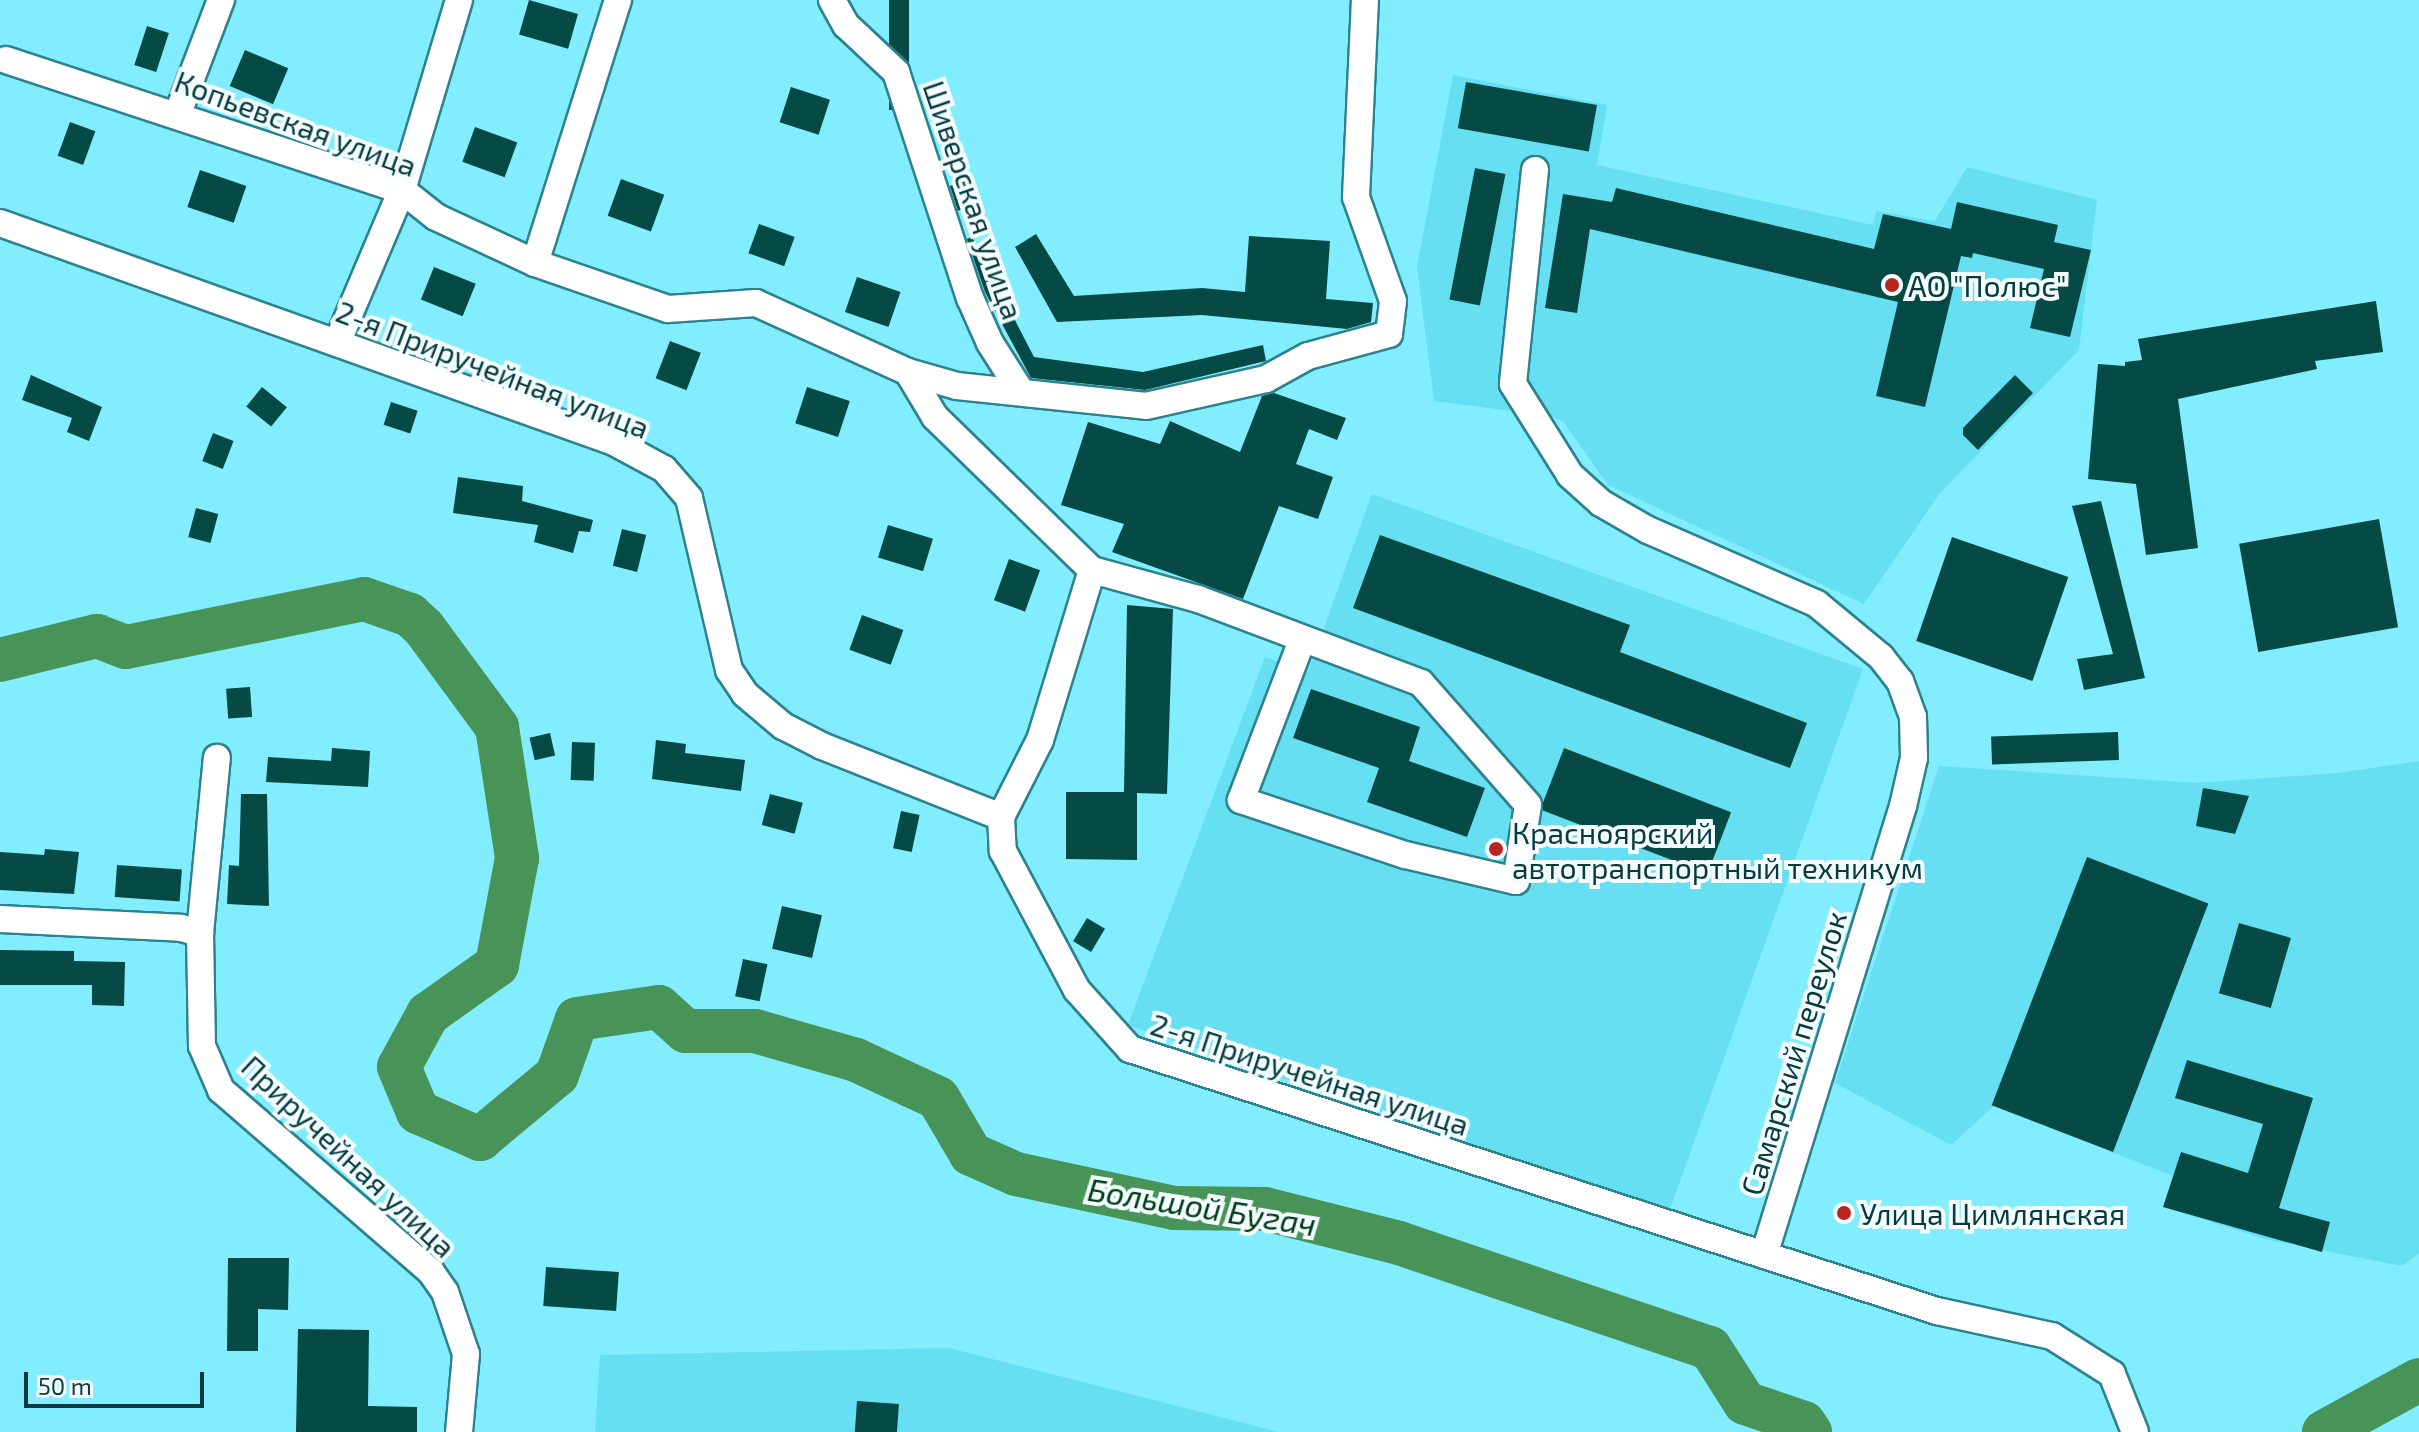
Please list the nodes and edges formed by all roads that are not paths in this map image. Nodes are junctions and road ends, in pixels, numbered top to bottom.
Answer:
1 (221, 0) edge
2 (459, 0) edge
3 (618, 0) edge
4 (832, 0) edge
5 (1365, 0) edge
6 (2, 56) edge
7 (178, 113) junction
8 (1535, 170) dead end
9 (402, 190) junction
10 (0, 223) edge
11 (535, 263) junction
12 (337, 343) junction
13 (908, 372) junction
14 (1020, 390) junction
15 (1092, 570) junction
16 (1302, 640) junction
17 (217, 758) dead end
18 (1001, 817) junction
19 (0, 919) edge
20 (200, 933) junction
21 (1764, 1255) junction
22 (2134, 1425) edge
23 (459, 1432) edge

1 - 7 street
2 - 9 street
3 - 11 street
4 - 14 street, Шиверская улица
5 - 14 street, Копьевская улица
6 - 7 street, Копьевская улица
7 - 9 street, Копьевская улица
8 - 21 street, Самарский переулок
9 - 11 street, Копьевская улица
9 - 12 street
10 - 12 street, 2-я Приручейная улица
11 - 13 street, Копьевская улица
12 - 18 street, 2-я Приручейная улица
13 - 14 street, Копьевская улица
13 - 15 street
15 - 16 street
15 - 18 street
16 - 16 street
17 - 20 street, Приручейная улица
18 - 21 street, 2-я Приручейная улица
19 - 20 street
20 - 23 street, Приручейная улица
21 - 22 street, 2-я Приручейная улица

